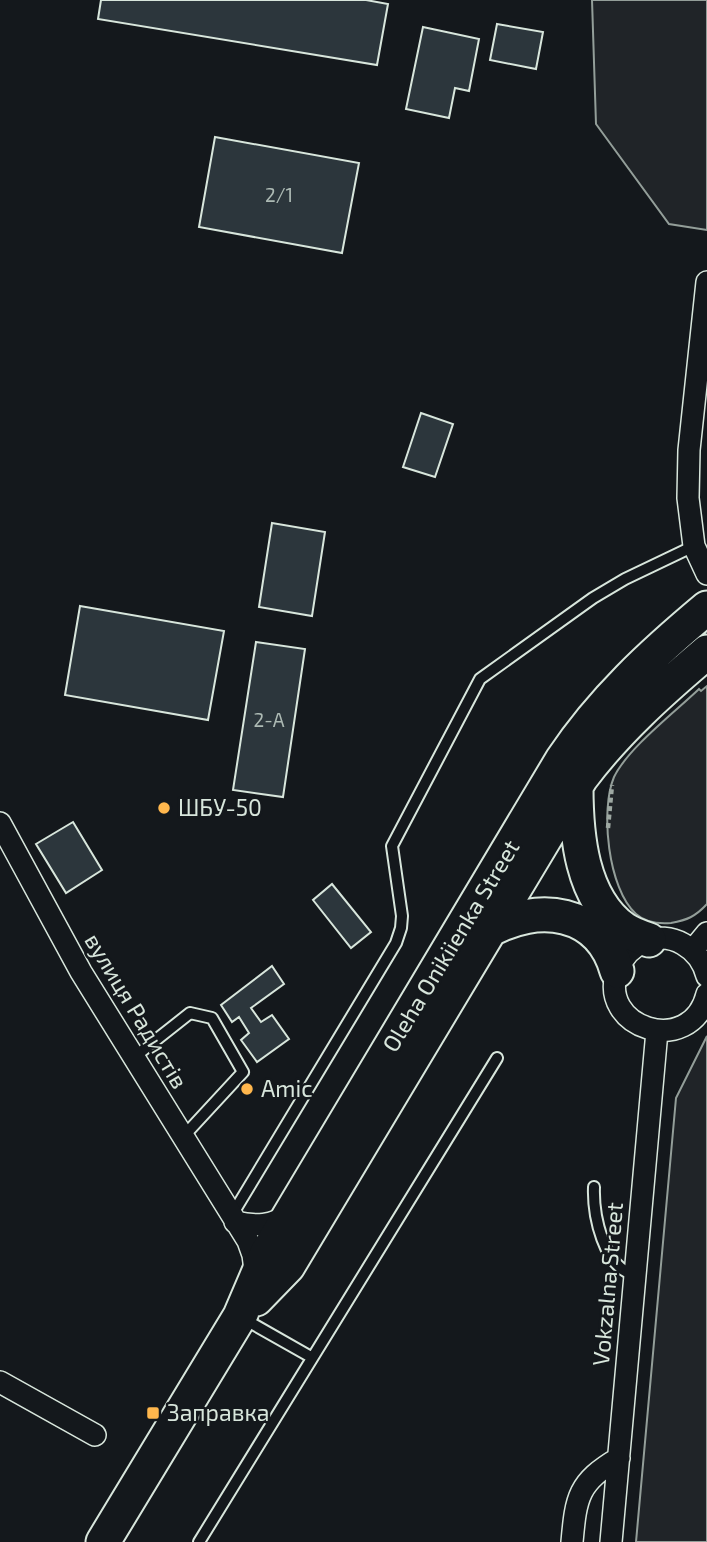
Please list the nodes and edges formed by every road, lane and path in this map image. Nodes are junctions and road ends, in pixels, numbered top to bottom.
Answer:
1 (707, 282) edge
2 (694, 546) junction
3 (707, 574) edge
4 (707, 608) edge
5 (696, 662) edge
6 (576, 787) junction
7 (608, 812) dead end
8 (0, 823) edge
9 (609, 841) dead end
10 (488, 931) junction
11 (707, 933) edge
12 (649, 940) junction
13 (693, 950) junction
14 (617, 971) junction
15 (707, 976) edge
16 (707, 994) edge
17 (657, 1031) junction
18 (497, 1058) dead end
19 (133, 1059) junction
20 (182, 1138) junction
21 (594, 1187) dead end
22 (291, 1213) junction
23 (233, 1219) junction
24 (636, 1275) junction
25 (256, 1279) junction
26 (240, 1316) junction
27 (311, 1357) junction
28 (0, 1382) edge
29 (95, 1435) dead end
30 (619, 1458) junction
31 (103, 1542) edge
32 (199, 1542) edge
33 (572, 1542) edge
34 (611, 1542) edge

1 - 2 street
2 - 3 street
2 - 23 lane
4 - 22 main road, Oleha Onikiienka Street
5 - 6 main road, Oleha Onikiienka Street
6 - 10 main road, Oleha Onikiienka Street
6 - 12 main road
7 - 9 path
8 - 19 street, вулиця Радистів
10 - 14 main road
10 - 26 main road, Oleha Onikiienka Street
11 - 13 street
12 - 13 street
12 - 14 street
13 - 15 street
14 - 17 street
16 - 17 street
17 - 24 street, Vokzalna Street
18 - 27 lane
19 - 20 street, вулиця Радистів
19 - 20 lane
20 - 23 street, вулиця Радистів
21 - 24 lane
22 - 23 street
22 - 25 main road, Oleha Onikiienka Street
23 - 25 street, вулиця Радистів
24 - 30 street, Vokzalna Street
25 - 26 main road, Oleha Onikiienka Street
26 - 27 lane
26 - 31 main road, Oleha Onikiienka Street
27 - 32 lane
28 - 29 street
30 - 33 street
30 - 34 street, Vokzalna Street

